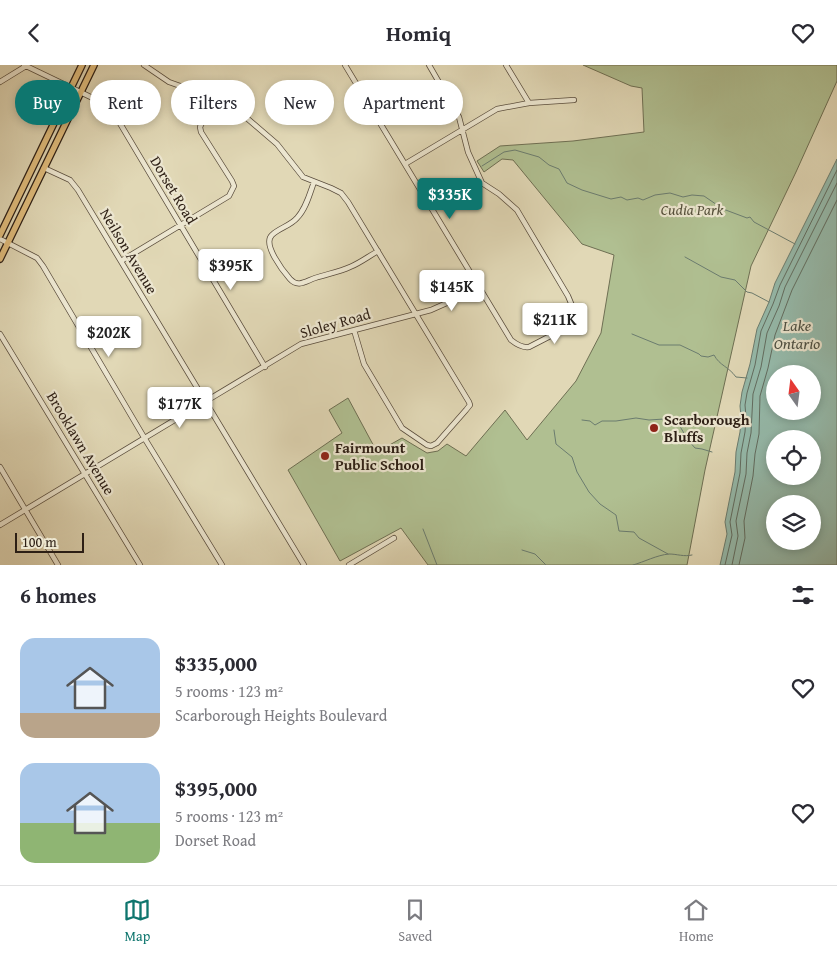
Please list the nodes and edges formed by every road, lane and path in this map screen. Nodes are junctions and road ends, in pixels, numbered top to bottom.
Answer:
1 (26, 65) edge
2 (82, 65) edge
3 (94, 65) edge
4 (144, 65) edge
5 (345, 65) edge
6 (429, 65) edge
7 (506, 65) edge
8 (54, 80) edge
9 (75, 80) edge
10 (0, 82) edge
11 (171, 82) edge
12 (81, 93) junction
13 (574, 100) dead end
14 (529, 103) junction
15 (53, 125) edge
16 (201, 125) edge
17 (255, 125) edge
18 (463, 128) junction
19 (405, 164) junction
20 (44, 168) junction
21 (314, 182) junction
22 (180, 225) junction
23 (0, 235) edge
24 (0, 239) edge
25 (8, 243) junction
26 (378, 251) junction
27 (0, 259) edge
28 (121, 261) junction
29 (478, 286) junction
30 (416, 315) junction
31 (354, 330) junction
32 (0, 334) edge
33 (265, 367) junction
34 (205, 403) junction
35 (145, 439) junction
36 (0, 467) edge
37 (85, 474) junction
38 (25, 510) junction
39 (0, 525) edge
40 (394, 538) dead end
41 (58, 565) edge
42 (140, 565) edge
43 (222, 565) edge
44 (304, 565) edge
45 (349, 565) edge

1 - 8 street, Dorset Road
1 - 10 street
2 - 9 main road
3 - 12 main road
4 - 11 street
5 - 19 street
6 - 18 street
7 - 14 street
12 - 20 main road
12 - 22 street, Dorset Road
13 - 14 street
14 - 18 street
15 - 23 main road
16 - 22 street
17 - 21 street
18 - 19 street
18 - 29 street
19 - 29 street
20 - 25 main road
20 - 28 street, Neilson Avenue
21 - 26 street
21 - 26 street
22 - 28 street
22 - 33 street, Dorset Road
24 - 25 street
25 - 27 main road
25 - 35 street
26 - 30 street
28 - 34 street, Neilson Avenue
29 - 30 street, Sloley Road
30 - 31 street, Sloley Road
30 - 31 street
31 - 33 street, Sloley Road
32 - 37 street, Brooklawn Avenue
33 - 34 street, Sloley Road
34 - 35 street, Sloley Road
34 - 44 street, Neilson Avenue
35 - 37 street, Sloley Road
35 - 43 street
36 - 38 street
37 - 38 street, Sloley Road
37 - 42 street, Brooklawn Avenue
38 - 39 street, Sloley Road
38 - 41 street
40 - 45 street

